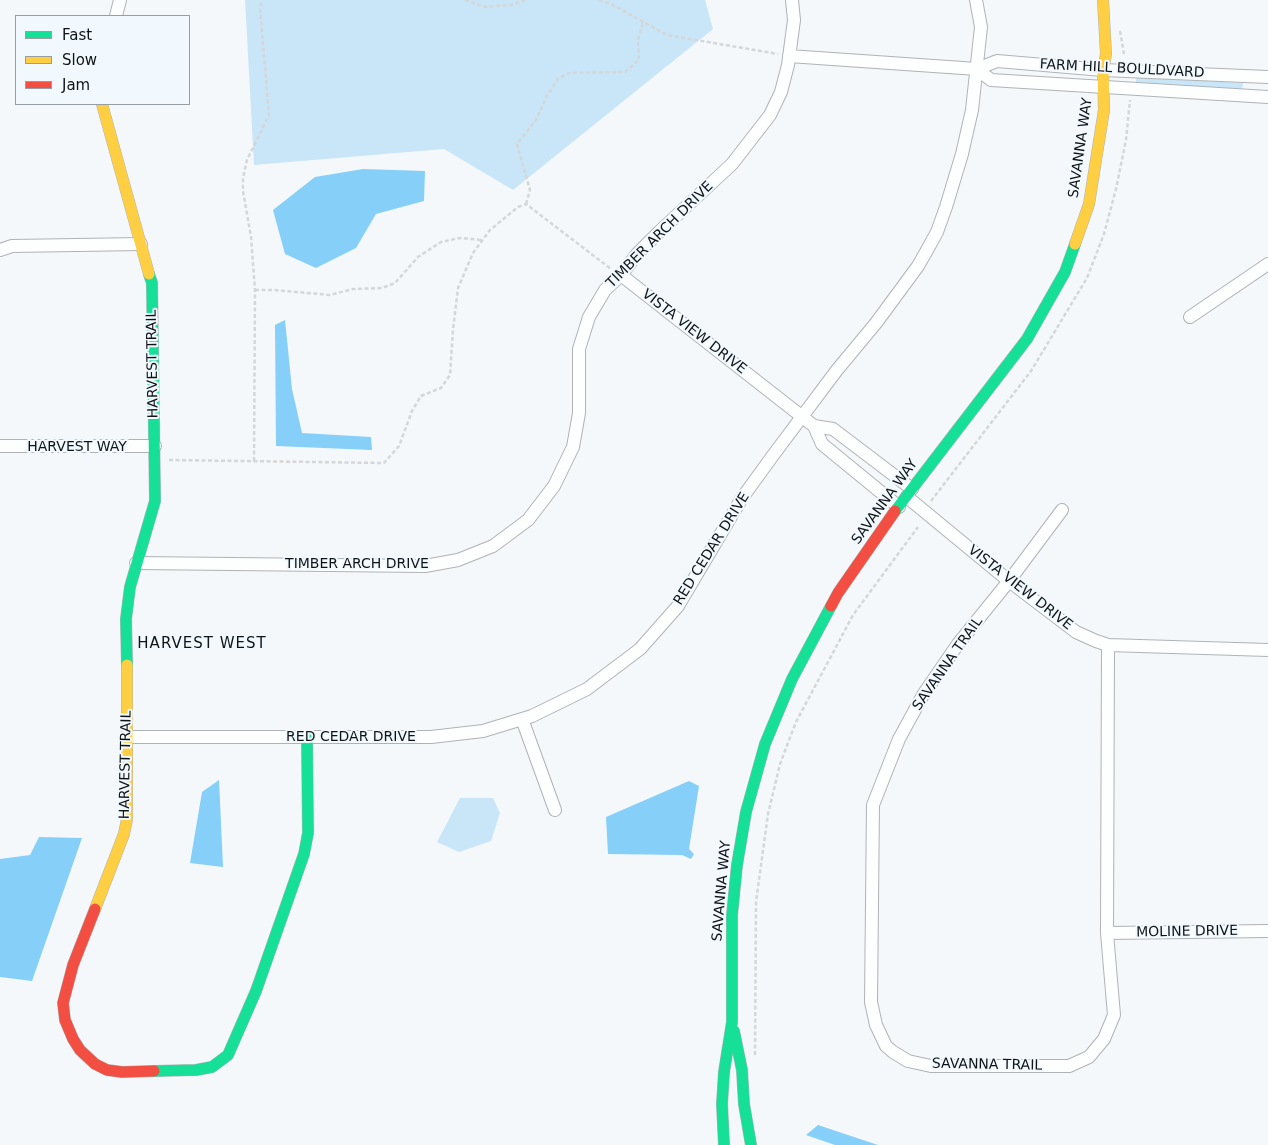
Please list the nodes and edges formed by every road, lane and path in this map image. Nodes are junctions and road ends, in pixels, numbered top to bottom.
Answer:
1 (120, 0) edge
2 (262, 0) edge
3 (465, 0) edge
4 (527, 0) edge
5 (600, 0) edge
6 (792, 0) edge
7 (976, 0) edge
8 (1104, 0) edge
9 (116, 15) edge
10 (643, 22) junction
11 (789, 56) junction
12 (977, 69) junction
13 (1103, 70) junction
14 (1268, 77) edge
15 (1104, 88) junction
16 (1268, 97) edge
17 (102, 105) edge
18 (526, 204) junction
19 (482, 240) junction
20 (141, 244) junction
21 (0, 250) edge
22 (1268, 264) edge
23 (621, 275) junction
24 (255, 290) junction
25 (1190, 317) dead end
26 (802, 416) junction
27 (814, 426) junction
28 (0, 446) edge
29 (154, 446) junction
30 (154, 460) junction
31 (254, 461) junction
32 (906, 498) junction
33 (1062, 510) dead end
34 (918, 527) dead end
35 (136, 563) junction
36 (1009, 581) junction
37 (1108, 646) junction
38 (1268, 650) edge
39 (522, 720) junction
40 (128, 737) junction
41 (307, 737) junction
42 (556, 810) dead end
43 (1268, 931) edge
44 (1107, 933) junction
45 (732, 1022) junction
46 (755, 1062) dead end
47 (724, 1145) edge
48 (751, 1145) edge

1 - 9 street
2 - 24 path
3 - 4 path
5 - 10 path
6 - 11 street, TIMBER ARCH DRIVE
7 - 12 street, RED CEDAR DRIVE
8 - 13 street, SAVANNA WAY
10 - 11 path
10 - 18 path
11 - 12 street, FARM HILL BOULDVARD
11 - 23 street, TIMBER ARCH DRIVE
12 - 13 street, FARM HILL BOULDVARD
12 - 15 street, FARM HILL BOULDVARD
12 - 26 street, RED CEDAR DRIVE
13 - 14 street, FARM HILL BOULDVARD
13 - 15 street, SAVANNA WAY
15 - 16 street, FARM HILL BOULDVARD
15 - 32 street, SAVANNA WAY
17 - 20 street, HARVEST TRAIL
18 - 19 path
18 - 23 path
19 - 24 path
19 - 31 path
20 - 21 street
20 - 29 street, HARVEST TRAIL
22 - 25 street
23 - 26 street, VISTA VIEW DRIVE
23 - 35 street, TIMBER ARCH DRIVE
24 - 31 path
26 - 27 street, VISTA VIEW DRIVE
26 - 39 street, RED CEDAR DRIVE
27 - 32 street, VISTA VIEW DRIVE
27 - 32 street, VISTA VIEW DRIVE
28 - 29 street, HARVEST WAY
29 - 30 street, HARVEST TRAIL
30 - 31 path
30 - 35 street, HARVEST TRAIL
32 - 36 street, VISTA VIEW DRIVE
32 - 45 street, SAVANNA WAY
33 - 36 street, SAVANNA TRAIL
34 - 46 path
35 - 40 street, HARVEST TRAIL
36 - 37 street, VISTA VIEW DRIVE
36 - 44 street, SAVANNA TRAIL
37 - 38 street, VISTA VIEW DRIVE
37 - 44 street, SAVANNA TRAIL
39 - 41 street, RED CEDAR DRIVE
39 - 42 street
40 - 41 street, RED CEDAR DRIVE
40 - 41 street, HARVEST TRAIL
43 - 44 street, MOLINE DRIVE
45 - 47 street, SAVANNA WAY
45 - 48 street, SAVANNA WAY

